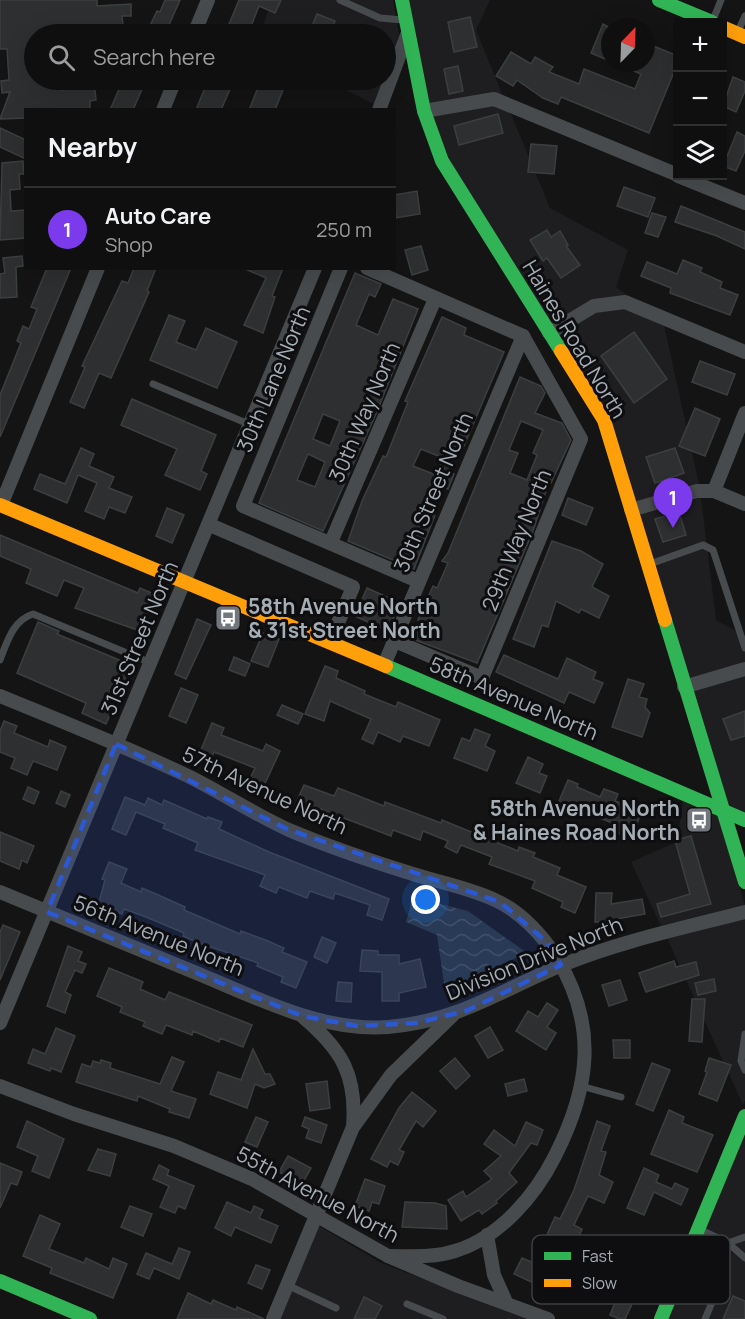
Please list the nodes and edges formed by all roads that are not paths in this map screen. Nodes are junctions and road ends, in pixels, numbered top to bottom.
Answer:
1 (208, 0) edge
2 (340, 0) edge
3 (402, 0) edge
4 (721, 0) edge
5 (663, 1) edge
6 (745, 16) edge
7 (705, 18) edge
8 (714, 18) edge
9 (405, 20) junction
10 (198, 24) edge
11 (727, 29) edge
12 (407, 35) junction
13 (741, 35) edge
14 (396, 64) edge
15 (172, 90) edge
16 (386, 90) edge
17 (164, 108) edge
18 (380, 108) edge
19 (424, 111) junction
20 (673, 173) edge
21 (690, 180) edge
22 (745, 203) edge
23 (97, 270) edge
24 (314, 270) edge
25 (340, 270) edge
26 (371, 270) edge
27 (435, 299) junction
28 (549, 333) junction
29 (523, 336) junction
30 (745, 352) edge
31 (153, 384) dead end
32 (745, 413) edge
33 (251, 425) junction
34 (714, 491) junction
35 (745, 504) edge
36 (0, 505) edge
37 (631, 510) junction
38 (210, 525) junction
39 (331, 542) junction
40 (648, 565) junction
41 (418, 580) junction
42 (185, 583) junction
43 (395, 641) junction
44 (330, 642) junction
45 (745, 648) edge
46 (0, 660) edge
47 (151, 663) junction
48 (384, 664) junction
49 (745, 669) edge
50 (684, 687) junction
51 (0, 696) edge
52 (116, 744) junction
53 (724, 812) junction
54 (745, 820) edge
55 (745, 882) edge
56 (0, 892) edge
57 (47, 912) junction
58 (745, 912) edge
59 (561, 965) junction
60 (455, 1014) junction
61 (302, 1016) junction
62 (0, 1023) edge
63 (745, 1034) edge
64 (745, 1070) edge
65 (0, 1086) edge
66 (581, 1086) junction
67 (621, 1097) dead end
68 (745, 1116) edge
69 (353, 1127) junction
70 (317, 1216) junction
71 (699, 1229) junction
72 (487, 1235) junction
73 (697, 1235) edge
74 (711, 1235) edge
75 (745, 1237) edge
76 (730, 1242) edge
77 (730, 1245) edge
78 (388, 1256) junction
79 (745, 1258) edge
80 (0, 1281) edge
81 (287, 1286) junction
82 (506, 1302) junction
83 (407, 1304) dead end
84 (668, 1304) edge
85 (711, 1304) edge
86 (336, 1308) dead end
87 (90, 1319) edge
88 (273, 1319) edge
89 (443, 1319) edge
90 (548, 1319) edge
91 (662, 1319) edge
92 (705, 1319) edge

1 - 10 street
2 - 9 lane
3 - 9 street, Haines Road North
4 - 8 lane
5 - 7 street
6 - 13 lane
9 - 12 street, Haines Road North
11 - 13 street
12 - 14 street
12 - 19 street, Haines Road North
15 - 17 street
16 - 18 street
19 - 20 street
19 - 28 street, Haines Road North
21 - 22 street
23 - 36 street
24 - 33 street, 31st Street North
25 - 39 street, 30th Lane North
26 - 27 street
27 - 29 street
27 - 39 street, 30th Way North
28 - 30 street
28 - 37 street, Haines Road North
29 - 41 street, 30th Street North
29 - 43 street, 29th Way North
31 - 33 lane
32 - 34 street
33 - 38 street, 31st Street North
34 - 35 street
34 - 37 street
36 - 42 street, 58th Avenue North
37 - 40 street, Haines Road North
38 - 42 street, 31st Street North
38 - 44 street
39 - 41 street
40 - 45 lane
40 - 50 street, Haines Road North
41 - 43 street, 30th Street North
42 - 44 street, 58th Avenue North
42 - 47 street, 31st Street North
43 - 48 street, 30th Street North
44 - 48 street, 58th Avenue North
46 - 47 lane
47 - 52 street, 31st Street North
48 - 53 street, 58th Avenue North
49 - 50 street
50 - 53 street, Haines Road North
51 - 52 street, 57th Avenue North
52 - 57 street, 31st Street North
52 - 59 street, 57th Avenue North
53 - 54 street, 58th Avenue North
53 - 55 street, Haines Road North
56 - 57 street, 56th Avenue North
57 - 61 street, 56th Avenue North
57 - 62 street, 31st Street North
58 - 59 street, Division Drive North
59 - 60 street, Division Drive North
59 - 66 street, 57th Avenue North
60 - 61 street, Division Drive North
60 - 69 street
61 - 69 street
63 - 64 lane
65 - 70 street, 55th Avenue North
66 - 67 lane
66 - 72 street, 57th Avenue North
68 - 71 street
69 - 70 street
70 - 78 street, 55th Avenue North
70 - 81 street
71 - 73 street
71 - 74 lane
72 - 78 street, 57th Avenue North
72 - 82 street
75 - 76 lane
77 - 79 lane
78 - 82 street, 55th Avenue North
80 - 87 street
81 - 86 lane
81 - 88 street
82 - 90 street, 55th Avenue North
83 - 89 lane
84 - 91 street
85 - 92 lane

